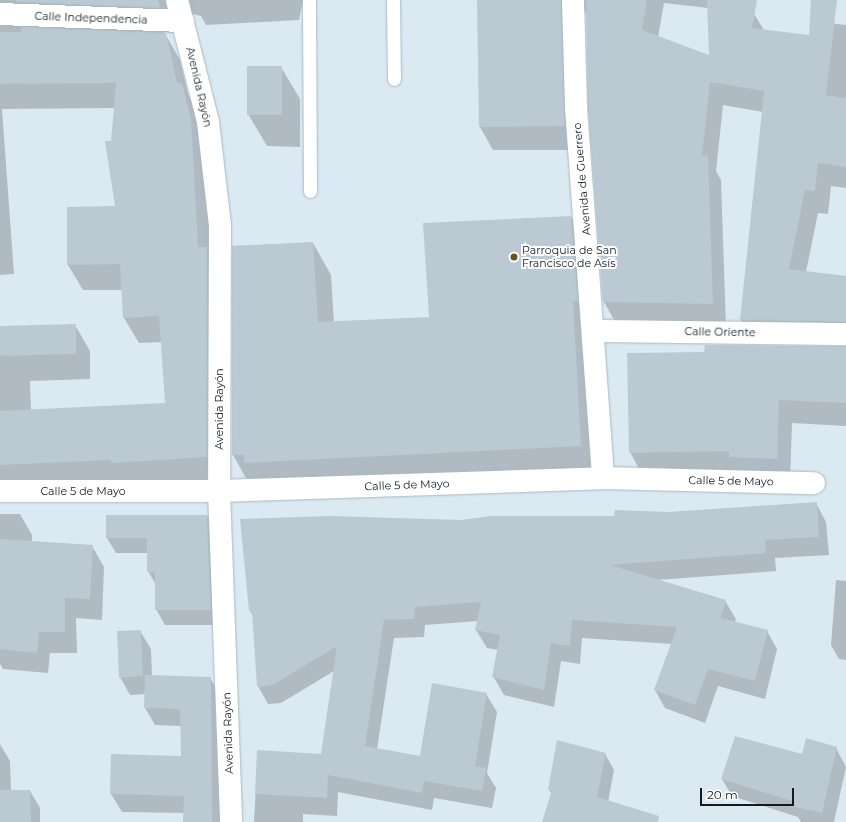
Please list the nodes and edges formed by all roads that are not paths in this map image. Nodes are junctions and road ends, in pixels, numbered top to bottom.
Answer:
1 (177, 0) edge
2 (309, 0) edge
3 (393, 0) edge
4 (573, 0) edge
5 (0, 14) edge
6 (183, 21) junction
7 (394, 79) dead end
8 (310, 192) dead end
9 (594, 331) junction
10 (846, 334) edge
11 (603, 478) junction
12 (814, 483) dead end
13 (0, 491) edge
14 (219, 491) junction
15 (231, 822) edge

1 - 6 street, Avenida Rayón
2 - 8 lane
3 - 7 lane
4 - 9 street, Avenida de Guerrero
5 - 6 street, Calle Independencia
6 - 14 street, Avenida Rayón
9 - 10 street, Calle Oriente
9 - 11 street, Avenida de Guerrero
11 - 12 street, Calle 5 de Mayo
11 - 14 street, Calle 5 de Mayo
13 - 14 street, Calle 5 de Mayo
14 - 15 street, Avenida Rayón

